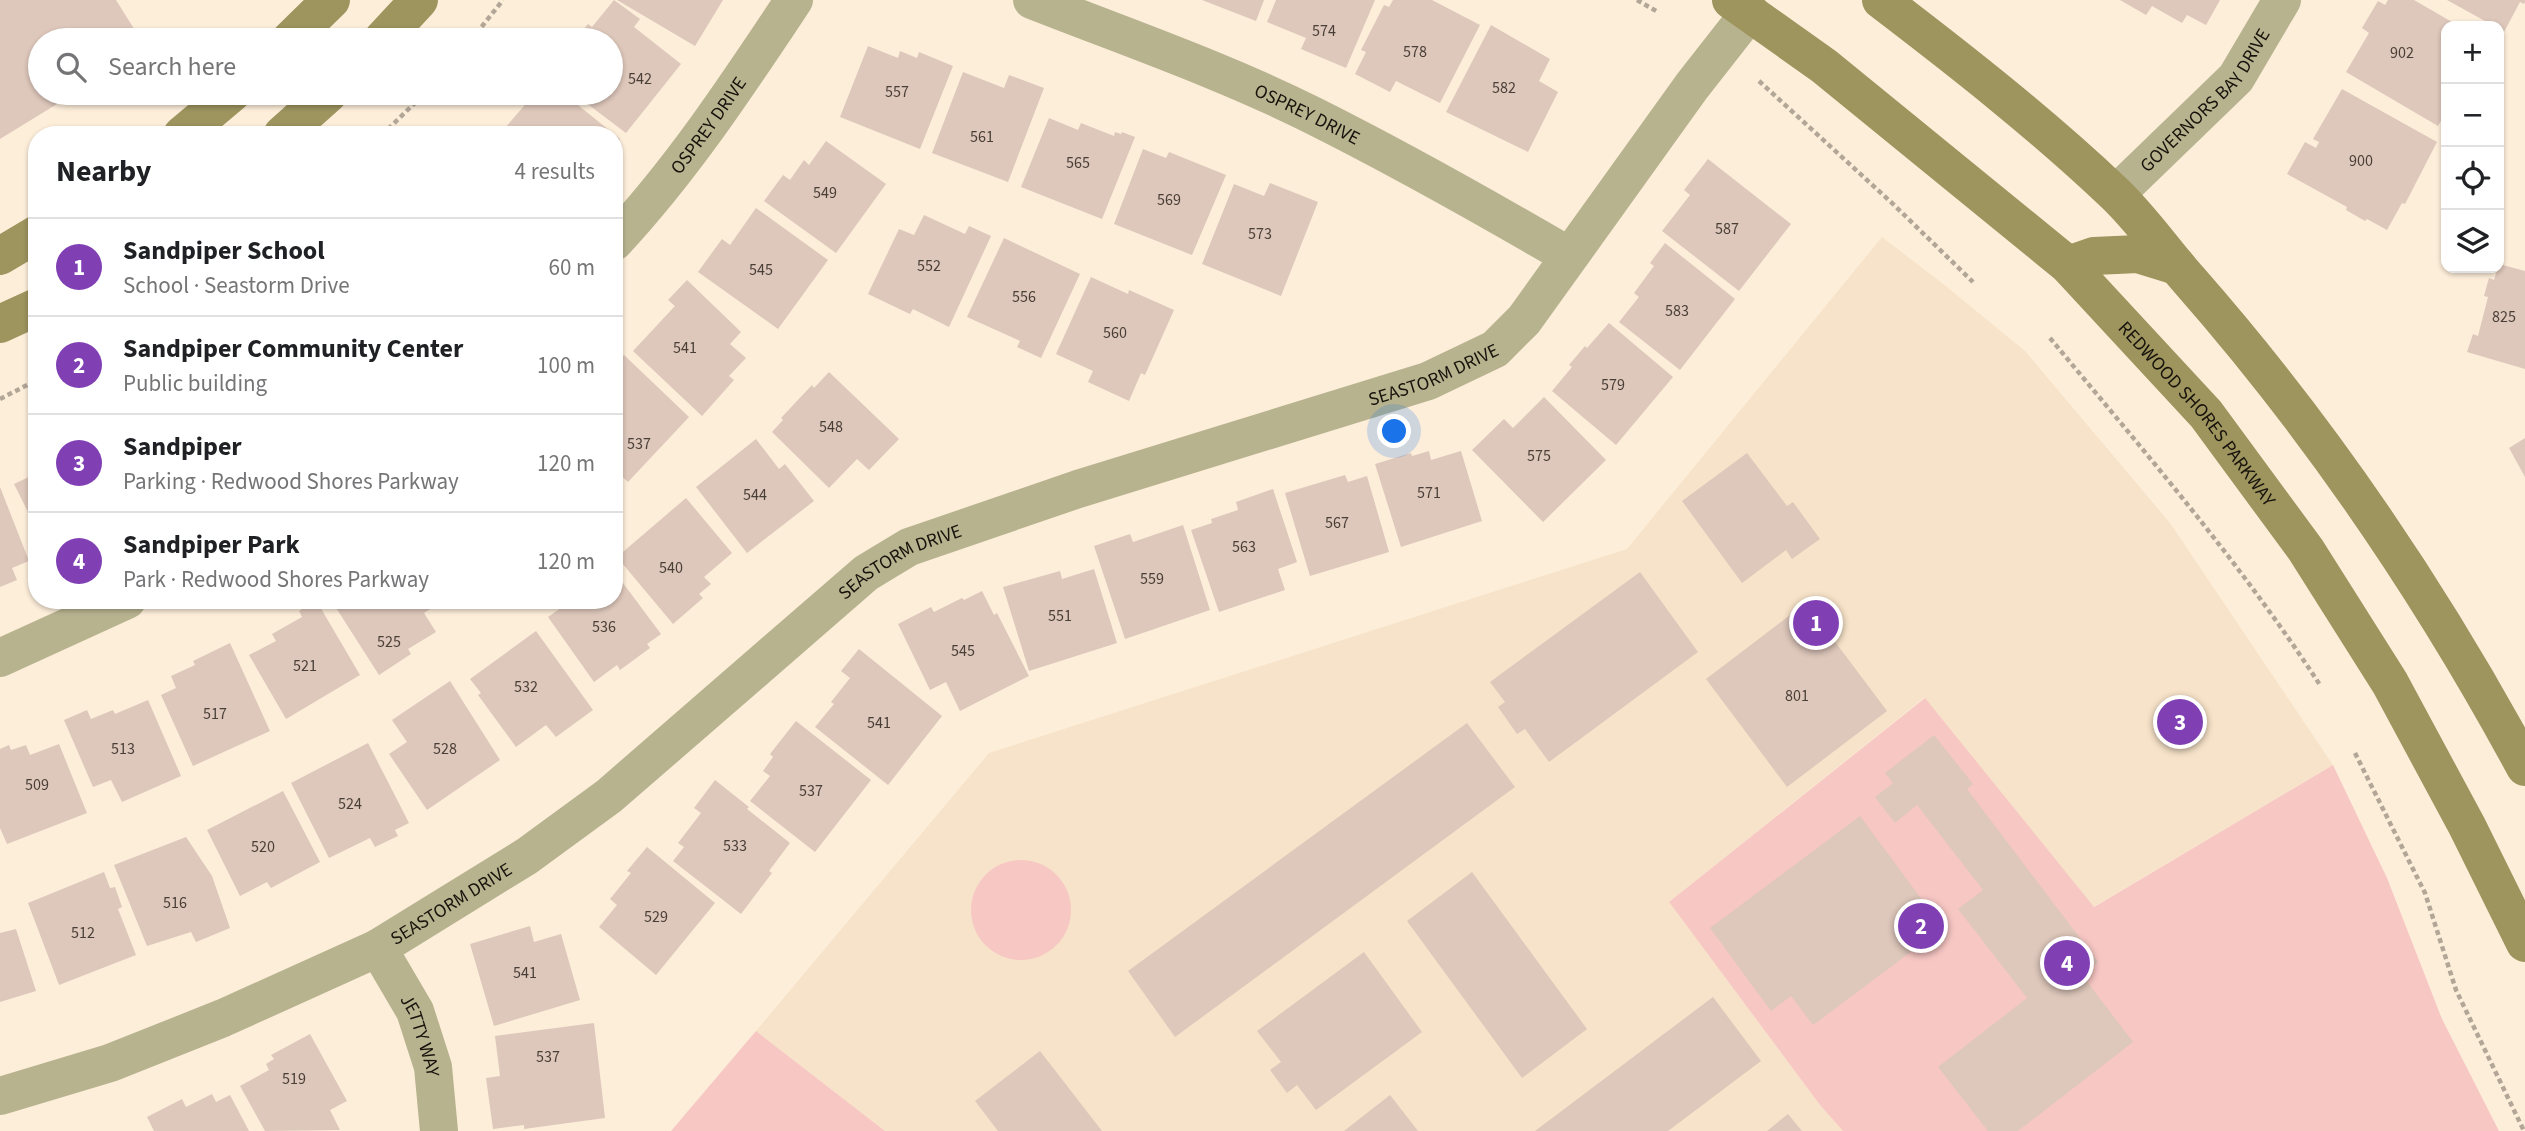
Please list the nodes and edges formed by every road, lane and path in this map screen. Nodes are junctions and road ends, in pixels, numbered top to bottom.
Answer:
1 (331, 0) edge
2 (419, 0) edge
3 (503, 0) edge
4 (794, 0) edge
5 (1032, 0) edge
6 (1637, 0) edge
7 (1881, 0) edge
8 (2282, 0) edge
9 (1741, 6) edge
10 (1658, 12) dead end
11 (302, 28) edge
12 (393, 28) edge
13 (481, 28) edge
14 (1759, 81) dead end
15 (218, 105) edge
16 (316, 105) edge
17 (413, 105) edge
18 (193, 126) edge
19 (292, 126) edge
20 (391, 126) edge
21 (2116, 194) junction
22 (623, 232) edge
23 (28, 239) edge
24 (0, 256) edge
25 (1569, 256) junction
26 (2068, 265) junction
27 (2177, 266) junction
28 (1973, 282) dead end
29 (28, 310) edge
30 (0, 324) edge
31 (2050, 338) dead end
32 (28, 385) edge
33 (0, 399) edge
34 (107, 609) edge
35 (0, 658) edge
36 (2320, 685) dead end
37 (2355, 753) dead end
38 (2525, 767) edge
39 (2525, 943) edge
40 (378, 948) junction
41 (0, 1096) edge
42 (439, 1131) edge
43 (2524, 1131) edge

1 - 11 main road
2 - 12 main road
3 - 13 path
4 - 22 street, OSPREY DRIVE
5 - 25 street, OSPREY DRIVE
6 - 10 path
7 - 21 main road
8 - 21 street, GOVERNORS BAY DRIVE
9 - 25 street, SEASTORM DRIVE
9 - 26 main road, REDWOOD SHORES PARKWAY
14 - 28 path
15 - 18 main road
16 - 19 main road
17 - 20 path
21 - 27 main road
23 - 24 main road
25 - 40 street, SEASTORM DRIVE
26 - 27 main road
26 - 39 main road, REDWOOD SHORES PARKWAY
27 - 38 main road
29 - 30 main road
31 - 36 path
32 - 33 path
34 - 35 street
37 - 43 path
40 - 41 street, SEASTORM DRIVE
40 - 42 street, JETTY WAY

